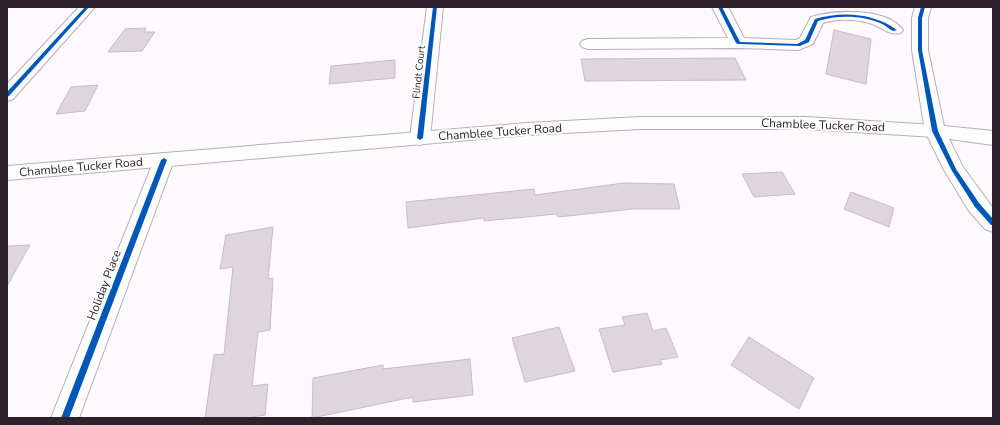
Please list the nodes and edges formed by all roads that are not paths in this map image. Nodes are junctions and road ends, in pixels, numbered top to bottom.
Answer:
1 (87, 7) edge
2 (435, 7) edge
3 (720, 7) edge
4 (923, 7) edge
5 (920, 37) junction
6 (738, 43) junction
7 (588, 44) dead end
8 (7, 96) edge
9 (935, 131) junction
10 (420, 138) junction
11 (993, 138) edge
12 (164, 160) junction
13 (7, 173) edge
14 (993, 224) edge
15 (65, 418) edge

1 - 8 street
2 - 10 street, Flindt Court
3 - 6 street
4 - 5 street
5 - 6 street
5 - 9 street
6 - 7 street
9 - 10 street, Chamblee Tucker Road
9 - 11 street, Chamblee Tucker Road
9 - 14 street
10 - 12 street, Chamblee Tucker Road
12 - 13 street, Chamblee Tucker Road
12 - 15 street, Holiday Place

